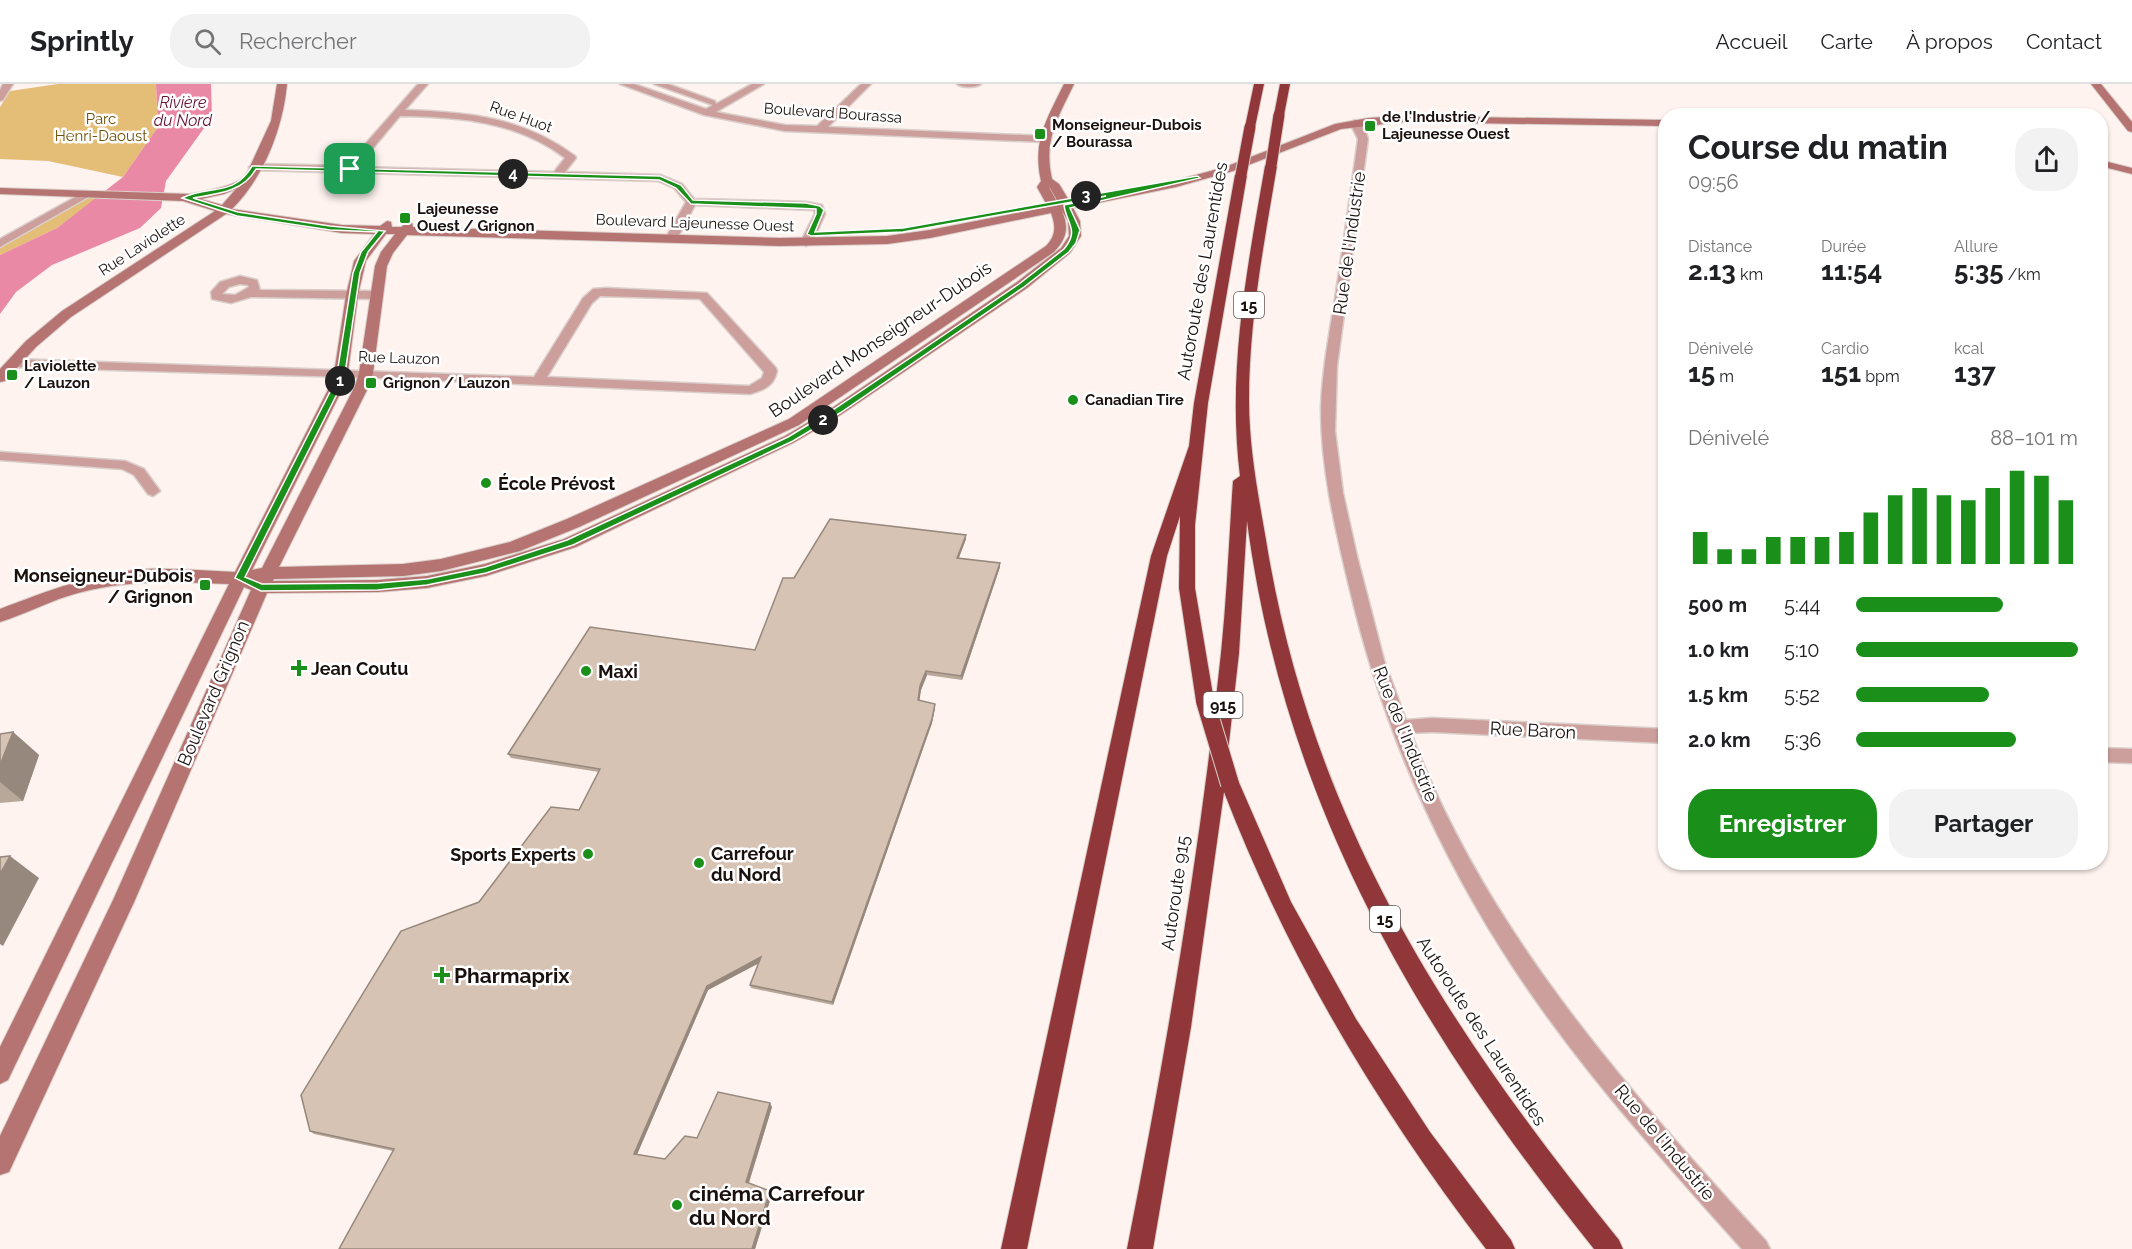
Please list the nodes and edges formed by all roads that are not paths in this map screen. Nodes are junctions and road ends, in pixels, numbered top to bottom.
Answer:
1 (8, 84) edge
2 (282, 84) edge
3 (423, 84) edge
4 (625, 84) edge
5 (659, 84) edge
6 (759, 84) edge
7 (866, 84) edge
8 (962, 84) edge
9 (976, 84) edge
10 (1069, 84) edge
11 (1259, 84) edge
12 (1285, 84) edge
13 (2096, 84) edge
14 (0, 98) edge
15 (718, 105) junction
16 (399, 113) junction
17 (707, 113) junction
18 (1355, 123) junction
19 (1658, 123) edge
20 (822, 127) junction
21 (2132, 129) edge
22 (1045, 135) junction
23 (2108, 162) edge
24 (2132, 163) edge
25 (2108, 164) edge
26 (254, 167) junction
27 (350, 169) junction
28 (2132, 171) edge
29 (557, 175) junction
30 (248, 180) junction
31 (0, 191) edge
32 (86, 194) junction
33 (180, 197) junction
34 (691, 202) junction
35 (1058, 205) junction
36 (227, 206) junction
37 (386, 226) junction
38 (407, 227) junction
39 (674, 235) junction
40 (808, 238) junction
41 (1, 243) edge
42 (250, 293) dead end
43 (352, 295) junction
44 (376, 295) junction
45 (12, 363) junction
46 (342, 373) junction
47 (366, 373) junction
48 (0, 378) edge
49 (539, 380) junction
50 (1243, 446) junction
51 (1194, 449) junction
52 (0, 456) edge
53 (153, 492) dead end
54 (240, 578) junction
55 (265, 580) junction
56 (0, 616) edge
57 (1401, 727) junction
58 (1658, 736) edge
59 (2108, 755) edge
60 (2132, 756) edge
61 (0, 1070) edge
62 (0, 1163) edge
63 (1014, 1249) edge
64 (1140, 1249) edge
65 (1502, 1249) edge
66 (1610, 1249) edge
67 (1758, 1249) edge

1 - 14 street
2 - 26 street, Rue Laviolette
3 - 16 street
4 - 17 street, Boulevard Bourassa
5 - 15 street, Boulevard Bourassa
6 - 15 street
7 - 20 street
8 - 9 street
10 - 22 street, Boulevard Monseigneur-Dubois
11 - 51 highway, Autoroute des Laurentides / 15, bridge
12 - 50 highway, Autoroute des Laurentides / 15, bridge
13 - 21 street
15 - 17 street
15 - 20 street, Boulevard Bourassa
16 - 27 street
16 - 29 street, Rue Huot
17 - 20 street, Boulevard Bourassa
18 - 19 street, Boulevard Lajeunesse Ouest
18 - 35 street, Boulevard Lajeunesse Ouest
18 - 57 street, Rue de l'Industrie
20 - 22 street, Boulevard Bourassa
22 - 35 street, Boulevard Monseigneur-Dubois
23 - 24 street
25 - 28 street
26 - 27 street
26 - 30 street, Rue Laviolette
27 - 29 street
29 - 34 street
30 - 33 street
30 - 36 street, Rue Laviolette
31 - 32 street
32 - 33 street
32 - 41 street
33 - 36 street, Boulevard Lajeunesse Ouest
34 - 39 street
34 - 40 street
35 - 40 street, Boulevard Lajeunesse Ouest
35 - 55 street, Boulevard Monseigneur-Dubois
36 - 37 street, Boulevard Lajeunesse Ouest
36 - 45 street, Rue Laviolette
37 - 38 street, Boulevard Lajeunesse Ouest
37 - 43 street, Boulevard Grignon
38 - 39 street, Boulevard Lajeunesse Ouest
38 - 44 street, Boulevard Grignon
39 - 40 street, Boulevard Lajeunesse Ouest
42 - 43 street
43 - 44 street
43 - 46 street, Boulevard Grignon
44 - 47 street, Boulevard Grignon
45 - 46 street, Rue Lauzon
45 - 48 street, Rue Laviolette
46 - 47 street, Rue Lauzon
46 - 54 street, Boulevard Grignon
47 - 49 street, Rue Lauzon
47 - 55 street, Boulevard Grignon
49 - 49 street, Rue Lauzon
50 - 64 highway, Autoroute 915 / 915
50 - 66 highway, Autoroute des Laurentides / 15
51 - 63 highway
51 - 65 highway, Autoroute des Laurentides / 15, bridge
52 - 53 street
54 - 55 street, Boulevard Monseigneur-Dubois
54 - 56 street, Boulevard Monseigneur-Dubois
54 - 61 street, Boulevard Grignon
55 - 62 street, Boulevard Grignon
57 - 58 street, Rue Baron
57 - 67 street, Rue de l'Industrie
59 - 60 street

